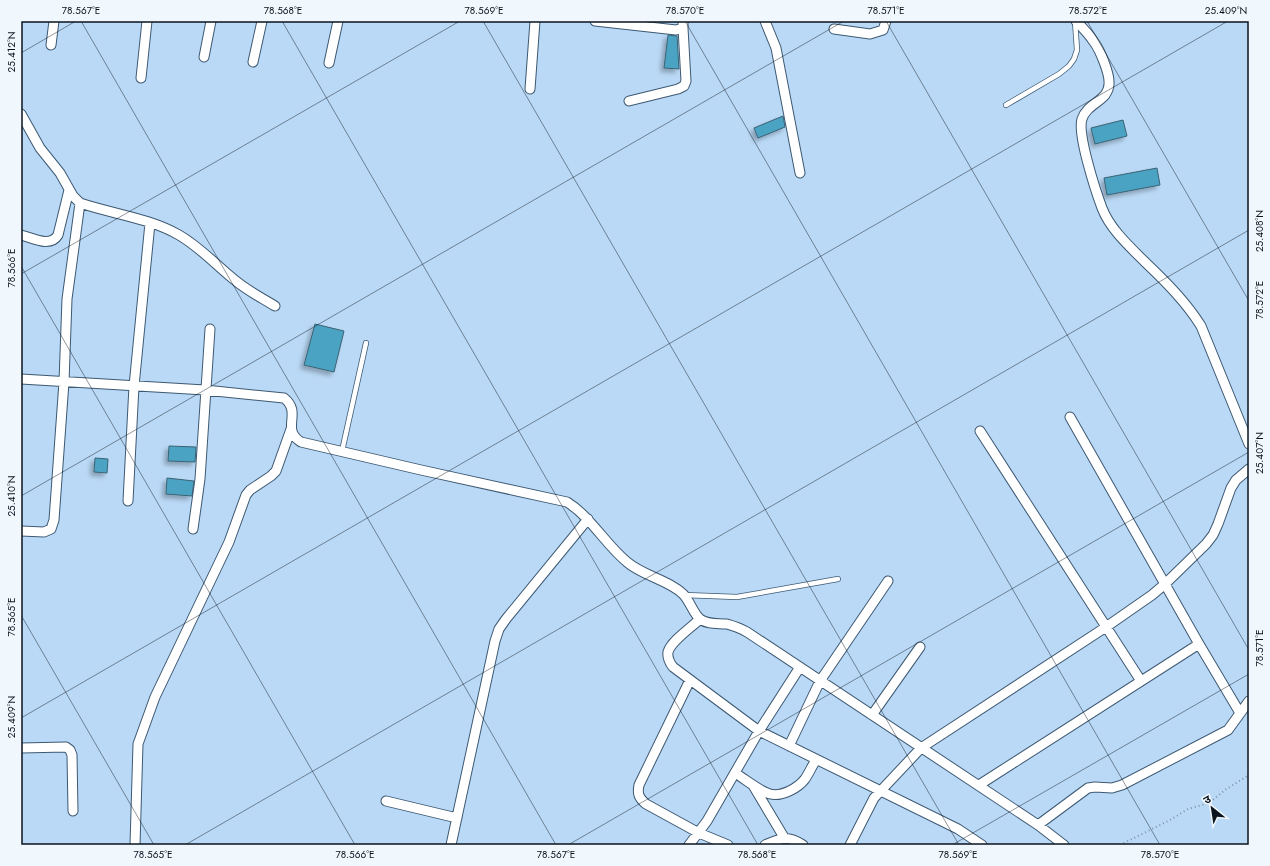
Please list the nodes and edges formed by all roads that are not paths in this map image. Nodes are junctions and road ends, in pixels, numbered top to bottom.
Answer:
1 (54, 21) edge
2 (147, 21) edge
3 (211, 21) edge
4 (262, 21) edge
5 (338, 21) edge
6 (535, 21) edge
7 (595, 21) edge
8 (765, 21) edge
9 (886, 21) edge
10 (1076, 21) edge
11 (683, 24) edge
12 (834, 29) dead end
13 (51, 45) dead end
14 (204, 57) dead end
15 (253, 62) dead end
16 (330, 63) dead end
17 (141, 78) dead end
18 (530, 89) dead end
19 (629, 101) dead end
20 (1006, 105) dead end
21 (21, 114) edge
22 (800, 173) dead end
23 (69, 190) junction
24 (80, 203) junction
25 (150, 223) junction
26 (21, 234) edge
27 (275, 306) dead end
28 (210, 329) dead end
29 (366, 343) dead end
30 (21, 379) edge
31 (64, 382) junction
32 (134, 386) junction
33 (205, 390) junction
34 (1070, 417) dead end
35 (291, 429) junction
36 (980, 431) dead end
37 (1249, 444) edge
38 (342, 451) junction
39 (1249, 470) edge
40 (128, 501) dead end
41 (588, 519) junction
42 (192, 529) dead end
43 (21, 531) edge
44 (838, 579) dead end
45 (888, 581) dead end
46 (1165, 584) junction
47 (687, 599) junction
48 (698, 616) junction
49 (1106, 627) junction
50 (1199, 644) junction
51 (920, 647) dead end
52 (800, 667) junction
53 (690, 680) junction
54 (820, 681) junction
55 (1141, 681) junction
56 (1249, 701) edge
57 (1240, 713) junction
58 (872, 715) junction
59 (759, 731) junction
60 (789, 746) junction
61 (21, 748) edge
62 (921, 748) junction
63 (816, 760) junction
64 (735, 773) junction
65 (753, 784) junction
66 (979, 786) junction
67 (880, 791) junction
68 (386, 801) dead end
69 (73, 811) dead end
70 (457, 818) junction
71 (1038, 825) junction
72 (699, 833) junction
73 (785, 838) junction
74 (1056, 841) edge
75 (136, 845) edge
76 (451, 845) edge
77 (689, 845) edge
78 (728, 845) edge
79 (765, 845) edge
80 (803, 845) edge
81 (850, 845) edge
82 (982, 845) edge
83 (1064, 845) edge

1 - 13 street
2 - 17 street
3 - 14 street
4 - 15 street
5 - 16 street
6 - 18 street
7 - 11 street
8 - 22 street
9 - 12 street
10 - 20 lane
10 - 37 street
11 - 19 street
21 - 23 street
23 - 24 street
23 - 26 street
24 - 25 street
24 - 31 street
25 - 27 street
25 - 32 street
28 - 33 street
29 - 38 lane
30 - 31 street
31 - 32 street
31 - 43 street
32 - 33 street
32 - 40 street
33 - 35 street
33 - 42 street
34 - 46 street
35 - 38 street
35 - 75 street
36 - 49 street
38 - 41 street
39 - 46 street
41 - 47 street
41 - 70 street
44 - 47 lane
45 - 54 street
46 - 49 street
46 - 50 street
47 - 48 street
48 - 52 street
48 - 53 street
49 - 55 street
49 - 62 street
50 - 55 street
50 - 57 street
51 - 58 street
52 - 54 street
52 - 59 street
53 - 59 street
53 - 72 street
54 - 58 street
54 - 60 street
55 - 66 street
56 - 57 street
57 - 71 street
58 - 62 street
59 - 60 street
59 - 64 street
60 - 63 street
61 - 69 street
62 - 66 street
62 - 67 street
63 - 65 street
63 - 67 street
64 - 65 street
64 - 72 street
65 - 73 street
66 - 71 street
67 - 81 street
67 - 82 street
68 - 70 street
70 - 76 street
71 - 74 street
72 - 77 street
72 - 78 street
73 - 79 street
73 - 80 street
74 - 83 street

